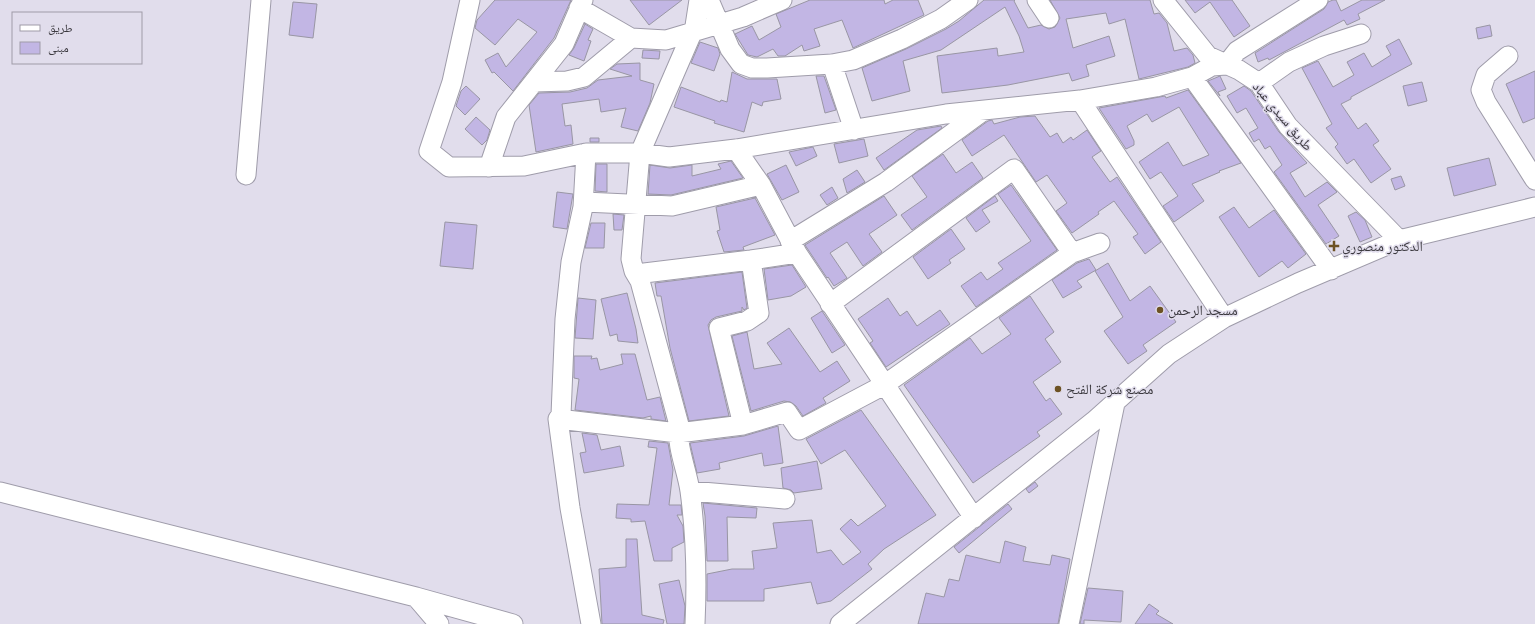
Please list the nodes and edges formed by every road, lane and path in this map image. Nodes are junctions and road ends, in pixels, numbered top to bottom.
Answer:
1 (261, 0) edge
2 (470, 0) edge
3 (699, 0) edge
4 (709, 0) edge
5 (782, 0) edge
6 (968, 0) edge
7 (1037, 0) edge
8 (1163, 0) edge
9 (1318, 0) edge
10 (581, 4) edge
11 (1049, 18) dead end
12 (718, 24) junction
13 (693, 31) junction
14 (1361, 34) dead end
15 (631, 38) junction
16 (1508, 56) dead end
17 (832, 64) junction
18 (1226, 65) junction
19 (1192, 77) junction
20 (534, 82) junction
21 (1259, 83) junction
22 (1080, 100) junction
23 (984, 110) junction
24 (854, 130) junction
25 (736, 149) junction
26 (586, 153) junction
27 (640, 153) junction
28 (489, 167) junction
29 (246, 175) dead end
30 (1535, 180) edge
31 (761, 185) junction
32 (584, 202) junction
33 (635, 205) junction
34 (1535, 208) edge
35 (1399, 240) junction
36 (1100, 243) dead end
37 (793, 247) junction
38 (1072, 253) junction
39 (751, 260) junction
40 (1331, 270) junction
41 (636, 274) junction
42 (830, 304) junction
43 (1224, 318) junction
44 (884, 385) junction
45 (1115, 403) junction
46 (558, 419) junction
47 (743, 425) junction
48 (678, 433) junction
49 (690, 491) junction
50 (0, 492) edge
51 (785, 499) dead end
52 (974, 518) junction
53 (416, 597) junction
54 (439, 624) edge
55 (512, 624) edge
56 (591, 624) edge
57 (695, 624) edge
58 (840, 624) edge
59 (1069, 624) edge

1 - 29 street
2 - 28 street
3 - 13 street
4 - 12 street
5 - 12 street
6 - 17 street
7 - 11 street
8 - 18 street, طريق سيدي عباد
9 - 18 street
10 - 15 street
10 - 20 street
12 - 13 street
12 - 17 street
13 - 15 street
13 - 27 street
14 - 21 street
15 - 20 street
16 - 30 street
17 - 24 street
18 - 19 street
18 - 21 street, طريق سيدي عباد
19 - 22 street
19 - 40 street
20 - 28 street
21 - 35 street, طريق سيدي عباد
22 - 23 street
22 - 43 street
23 - 24 street
23 - 37 street
24 - 25 street
25 - 27 street
25 - 31 street
26 - 27 street
26 - 28 street
26 - 32 street
27 - 33 street
31 - 33 street
31 - 37 street
32 - 33 street
32 - 46 street
33 - 41 street
34 - 35 street
35 - 40 street
36 - 38 street
37 - 39 street
37 - 42 street
38 - 42 street
38 - 44 street
39 - 41 street
39 - 47 street
40 - 43 street
41 - 48 street
42 - 44 street
43 - 45 street
44 - 47 street
44 - 52 street
45 - 52 street
45 - 59 street
46 - 48 street
46 - 56 street
47 - 48 street
48 - 49 street
49 - 51 street
49 - 57 street
50 - 53 street
52 - 58 street
53 - 54 street
53 - 55 street

